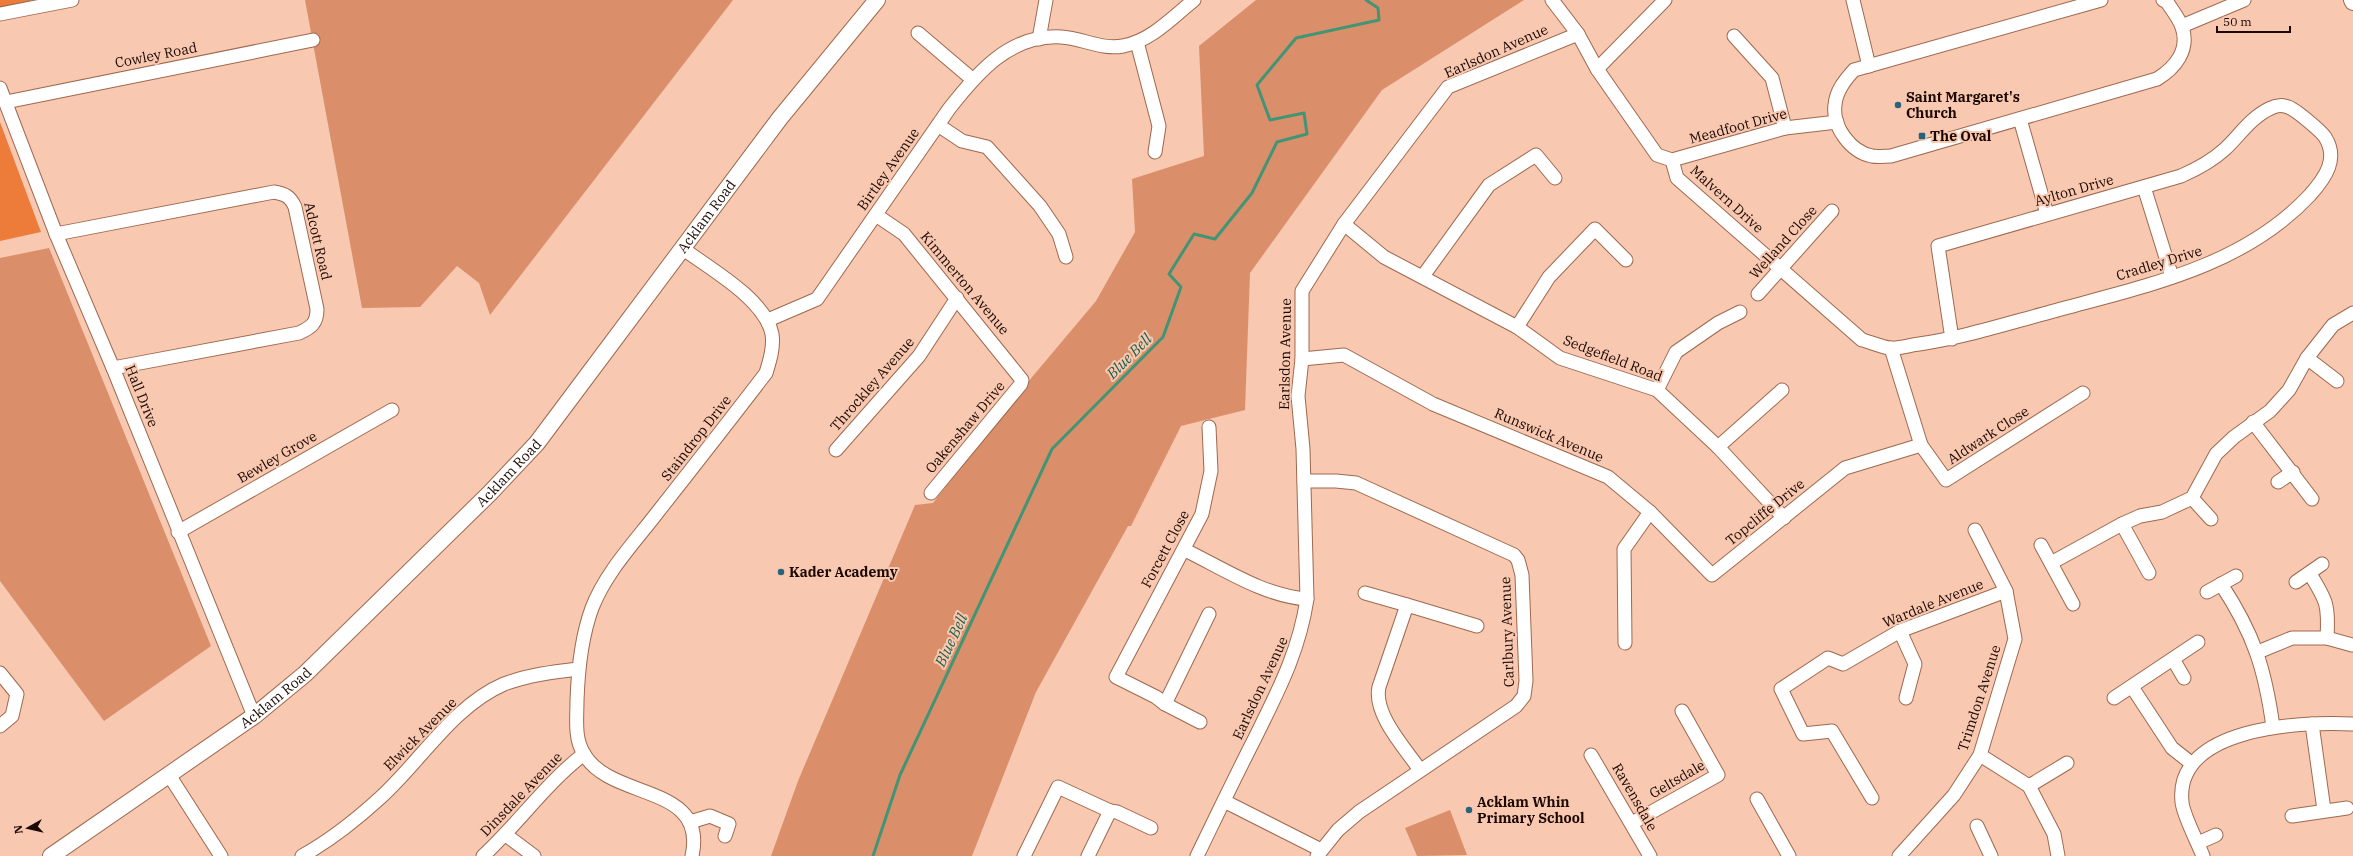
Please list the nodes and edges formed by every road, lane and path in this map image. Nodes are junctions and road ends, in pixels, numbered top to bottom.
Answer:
1 (72, 0) edge
2 (877, 0) edge
3 (1046, 0) edge
4 (1194, 0) edge
5 (1552, 0) edge
6 (1665, 0) edge
7 (1853, 0) edge
8 (2101, 0) edge
9 (2163, 0) edge
10 (2244, 0) edge
11 (0, 14) edge
12 (2182, 26) junction
13 (918, 33) dead end
14 (1578, 34) junction
15 (1734, 36) dead end
16 (1039, 39) junction
17 (313, 40) dead end
18 (1137, 42) junction
19 (1869, 66) junction
20 (1597, 69) junction
21 (972, 80) junction
22 (0, 88) edge
23 (6, 102) junction
24 (2290, 107) joint
25 (2020, 119) junction
26 (1837, 122) junction
27 (938, 125) junction
28 (1785, 128) junction
29 (1155, 152) dead end
30 (1672, 160) junction
31 (1555, 178) dead end
32 (2144, 187) junction
33 (1832, 211) dead end
34 (2047, 214) junction
35 (876, 215) junction
36 (1344, 224) junction
37 (56, 234) junction
38 (682, 248) junction
39 (1066, 257) dead end
40 (1626, 260) dead end
41 (1780, 270) junction
42 (1423, 276) junction
43 (2172, 277) junction
44 (1758, 294) dead end
45 (957, 298) junction
46 (1740, 312) dead end
47 (2353, 313) edge
48 (768, 320) junction
49 (1517, 327) junction
50 (1952, 339) junction
51 (1891, 348) junction
52 (2307, 358) junction
53 (1302, 359) junction
54 (113, 368) junction
55 (1022, 380) joint
56 (2337, 381) dead end
57 (1657, 390) junction
58 (1782, 390) dead end
59 (2083, 393) dead end
60 (392, 410) dead end
61 (2253, 422) junction
62 (1209, 427) dead end
63 (1921, 445) junction
64 (1718, 447) junction
65 (836, 450) dead end
66 (2293, 472) junction
67 (1304, 481) junction
68 (2278, 482) dead end
69 (931, 493) dead end
70 (2192, 498) junction
71 (2312, 499) dead end
72 (1650, 512) junction
73 (1784, 518) junction
74 (2211, 519) dead end
75 (2122, 524) junction
76 (1975, 530) dead end
77 (178, 532) junction
78 (2041, 545) dead end
79 (1185, 550) junction
80 (2051, 563) junction
81 (2322, 564) dead end
82 (2149, 573) dead end
83 (2310, 574) junction
84 (2236, 576) dead end
85 (2296, 582) dead end
86 (2221, 584) junction
87 (2006, 591) junction
88 (2207, 592) dead end
89 (1365, 593) dead end
90 (1308, 599) junction
91 (2073, 604) dead end
92 (1407, 605) junction
93 (1209, 614) dead end
94 (1477, 626) dead end
95 (1900, 631) junction
96 (2327, 638) junction
97 (2198, 642) dead end
98 (1625, 643) dead end
99 (2352, 645) edge
100 (2258, 652) junction
101 (2173, 659) junction
102 (578, 669) junction
103 (0, 673) edge
104 (2184, 678) dead end
105 (2132, 688) junction
106 (1906, 698) dead end
107 (2114, 698) dead end
108 (1165, 704) junction
109 (1682, 711) dead end
110 (254, 716) junction
111 (1200, 722) dead end
112 (2312, 724) junction
113 (2353, 724) edge
114 (0, 726) edge
115 (2273, 727) junction
116 (584, 754) junction
117 (1591, 755) dead end
118 (1980, 755) junction
119 (2067, 763) dead end
120 (2191, 763) junction
121 (1420, 770) junction
122 (169, 775) junction
123 (2029, 786) junction
124 (1872, 798) dead end
125 (1757, 799) dead end
126 (1224, 801) junction
127 (2347, 808) dead end
128 (2324, 810) junction
129 (1110, 811) junction
130 (2292, 816) dead end
131 (690, 822) junction
132 (1632, 823) junction
133 (1977, 826) dead end
134 (1151, 828) dead end
135 (506, 835) junction
136 (2216, 835) dead end
137 (725, 836) dead end
138 (2198, 843) junction
139 (321, 851) edge
140 (1319, 853) edge
141 (51, 856) edge
142 (221, 856) edge
143 (302, 856) edge
144 (483, 856) edge
145 (534, 856) edge
146 (692, 856) edge
147 (1024, 856) edge
148 (1088, 856) edge
149 (1197, 856) edge
150 (1650, 856) edge
151 (1789, 856) edge
152 (1900, 856) edge
153 (1991, 856) edge
154 (2058, 856) edge
155 (2203, 856) edge

1 - 11 street
2 - 38 main road, Acklam Road
3 - 16 street
4 - 18 street, Birtley Avenue
5 - 14 street, Malvern Drive
6 - 20 street
7 - 19 street
8 - 19 street
9 - 12 street
10 - 12 street
12 - 25 street
13 - 21 street
14 - 20 street, Malvern Drive
14 - 36 street, Earlsdon Avenue
15 - 28 street
16 - 18 street, Birtley Avenue
16 - 21 street, Birtley Avenue
17 - 23 street, Cowley Road
18 - 29 street
19 - 26 street
20 - 30 street, Malvern Drive
21 - 27 street, Birtley Avenue
22 - 23 street, Hall Drive
23 - 37 street, Hall Drive
24 - 32 street, Aylton Drive
24 - 43 street, Cradley Drive
25 - 26 street
25 - 34 street
26 - 28 street, Meadfoot Drive
27 - 35 street, Birtley Avenue
27 - 39 street
28 - 30 street, Meadfoot Drive
30 - 41 street, Malvern Drive
31 - 42 street
32 - 34 street, Aylton Drive
32 - 43 street
33 - 41 street, Welland Close
34 - 50 street, Aylton Drive
35 - 45 street, Kimmerton Avenue
35 - 48 street, Birtley Avenue
36 - 42 street, Sedgefield Road
36 - 53 street, Earlsdon Avenue
37 - 54 street, Hall Drive
37 - 54 street, Adcott Road
38 - 48 street, Staindrop Drive
38 - 110 main road, Acklam Road
40 - 49 street
41 - 44 street, Welland Close
41 - 51 street, Malvern Drive
42 - 49 street, Sedgefield Road
43 - 50 street, Cradley Drive
45 - 55 street, Kimmerton Avenue
45 - 65 street, Throckley Avenue
46 - 57 street
47 - 52 street
48 - 102 street, Staindrop Drive
49 - 57 street, Sedgefield Road
50 - 51 street, Cradley Drive
51 - 63 street
52 - 56 street
52 - 61 street
53 - 67 street, Earlsdon Avenue
53 - 72 street, Runswick Avenue
54 - 77 street, Hall Drive
55 - 69 street, Oakenshaw Drive
57 - 64 street, Sedgefield Road
58 - 64 street
59 - 63 street, Aldwark Close
60 - 77 street, Bewley Grove
61 - 66 street
61 - 70 street
62 - 79 street, Forcett Close
63 - 73 street, Topcliffe Drive
64 - 73 street, Sedgefield Road
66 - 68 street
66 - 71 street
67 - 90 street, Earlsdon Avenue
67 - 121 street, Carlbury Avenue
70 - 74 street
70 - 75 street
72 - 73 street, Topcliffe Drive
72 - 98 street
75 - 80 street
75 - 82 street
76 - 87 street, Trimdon Avenue
77 - 110 street, Hall Drive
78 - 80 street
79 - 90 street
79 - 108 street, Forcett Close
80 - 91 street
81 - 83 street
83 - 85 street
83 - 96 street
84 - 86 street
86 - 88 street
86 - 100 street
87 - 95 street, Wardale Avenue
87 - 118 street, Trimdon Avenue
89 - 92 street
90 - 126 street, Earlsdon Avenue
92 - 94 street
92 - 121 street
93 - 108 street
95 - 106 street
95 - 124 street, Wardale Avenue
96 - 99 street
96 - 100 street
97 - 101 street
100 - 115 street
101 - 104 street
101 - 105 street
102 - 116 street, Staindrop Drive
102 - 139 street, Elwick Avenue
103 - 114 street
105 - 107 street
105 - 120 street
108 - 111 street
109 - 132 street, Geltsdale
110 - 122 main road, Acklam Road
112 - 113 street
112 - 115 street
112 - 128 street
115 - 120 street
116 - 131 street
116 - 135 street, Dinsdale Avenue
117 - 132 street, Ravensdale
118 - 123 street
118 - 152 street, Trimdon Avenue
119 - 123 street
120 - 138 street
121 - 140 street, Carlbury Avenue
122 - 141 main road, Acklam Road
122 - 142 street
123 - 154 street
125 - 151 street
126 - 140 street
126 - 149 street, Earlsdon Avenue
127 - 128 street
128 - 130 street
129 - 134 street
129 - 147 street
129 - 148 street
131 - 137 street
131 - 146 street
132 - 150 street, Ravensdale
133 - 153 street
135 - 144 street, Dinsdale Avenue
135 - 145 street
136 - 138 street
138 - 155 street
139 - 143 street, Elwick Avenue

